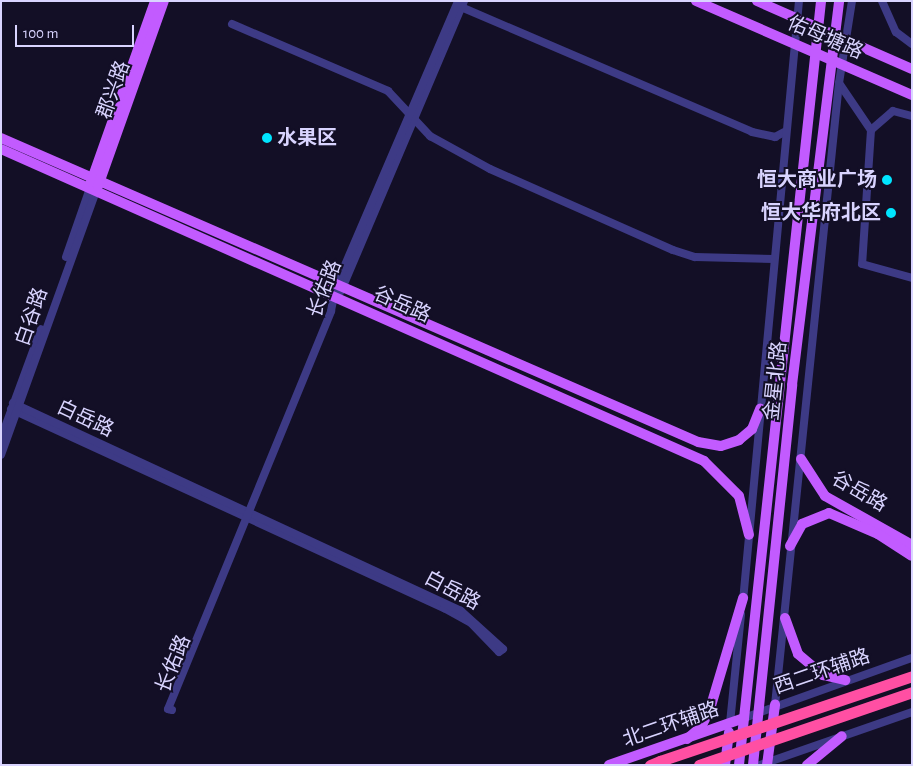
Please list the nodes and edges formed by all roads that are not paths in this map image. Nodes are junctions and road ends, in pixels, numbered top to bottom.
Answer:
1 (155, 1) edge
2 (164, 1) edge
3 (696, 1) edge
4 (757, 1) edge
5 (799, 1) edge
6 (821, 1) edge
7 (839, 1) edge
8 (852, 1) edge
9 (882, 1) edge
10 (461, 3) edge
11 (798, 19) junction
12 (232, 24) dead end
13 (818, 28) junction
14 (835, 35) junction
15 (846, 40) junction
16 (795, 44) junction
17 (912, 44) edge
18 (815, 53) junction
19 (832, 60) junction
20 (842, 64) junction
21 (912, 69) edge
22 (839, 83) junction
23 (912, 95) edge
24 (912, 116) edge
25 (411, 117) junction
26 (871, 130) junction
27 (784, 132) junction
28 (1, 138) edge
29 (1, 149) edge
30 (96, 179) junction
31 (93, 190) junction
32 (774, 259) junction
33 (912, 278) edge
34 (339, 291) junction
35 (15, 407) junction
36 (760, 409) junction
37 (1, 438) edge
38 (1, 455) edge
39 (801, 459) junction
40 (249, 516) junction
41 (749, 536) junction
42 (912, 545) edge
43 (790, 546) junction
44 (912, 556) edge
45 (743, 598) junction
46 (785, 618) junction
47 (912, 658) edge
48 (912, 676) edge
49 (845, 680) junction
50 (912, 692) edge
51 (775, 705) junction
52 (759, 712) junction
53 (912, 712) edge
54 (744, 718) junction
55 (730, 723) junction
56 (842, 736) junction
57 (687, 739) junction
58 (655, 763) edge
59 (765, 764) edge
60 (609, 765) edge
61 (699, 765) edge
62 (725, 765) edge
63 (739, 765) edge
64 (753, 765) edge
65 (807, 765) edge

1 - 30 main road, 郡兴路
2 - 30 main road, 郡兴路
3 - 16 main road, 佑母塘路
4 - 11 main road, 佑母塘路
5 - 11 street
6 - 13 main road, 金星北路
7 - 14 main road, 金星北路
8 - 15 street
9 - 17 street
10 - 25 street, 长佑路
10 - 27 street
11 - 13 main road, 佑母塘路
11 - 16 street
12 - 25 street
13 - 14 main road, 佑母塘路
13 - 18 main road, 金星北路
14 - 15 main road, 佑母塘路
14 - 19 main road, 金星北路
15 - 20 street
15 - 21 main road, 佑母塘路
16 - 18 main road, 佑母塘路
16 - 27 street
18 - 19 main road, 佑母塘路
18 - 54 main road, 金星北路
19 - 20 main road, 佑母塘路
19 - 52 main road, 金星北路
20 - 22 street
20 - 23 main road, 佑母塘路
22 - 26 street
22 - 39 street
24 - 26 street
25 - 32 street
25 - 34 street, 长佑路
26 - 33 street
27 - 32 street
28 - 30 main road
29 - 31 main road, 谷岳路
30 - 31 main road, 郡兴路
30 - 34 main road
31 - 34 main road, 谷岳路
31 - 35 street, 白谷路
32 - 36 street
34 - 36 main road
34 - 40 street, 长佑路
34 - 41 main road, 谷岳路
35 - 37 street, 白谷路
35 - 38 street, 白谷路
35 - 40 street, 白岳路
36 - 41 street
39 - 42 main road, 谷岳路
39 - 43 street
40 - 40 street, 长佑路
40 - 40 street, 白岳路
41 - 45 street
43 - 44 main road, 谷岳路
43 - 46 street
45 - 55 street
45 - 57 main road
46 - 49 main road
46 - 51 street
47 - 49 street, 西二环辅路
48 - 58 highway, bridge
49 - 51 street, 西二环辅路
50 - 61 highway, bridge
51 - 52 street, 西二环辅路
51 - 59 main road
52 - 54 street, 西二环辅路
52 - 64 main road, 金星北路
53 - 56 street
54 - 55 main road, 北二环辅路
54 - 63 main road, 金星北路
55 - 57 main road, 北二环辅路
55 - 62 main road
56 - 59 street
56 - 65 main road
57 - 60 main road, 北二环辅路

